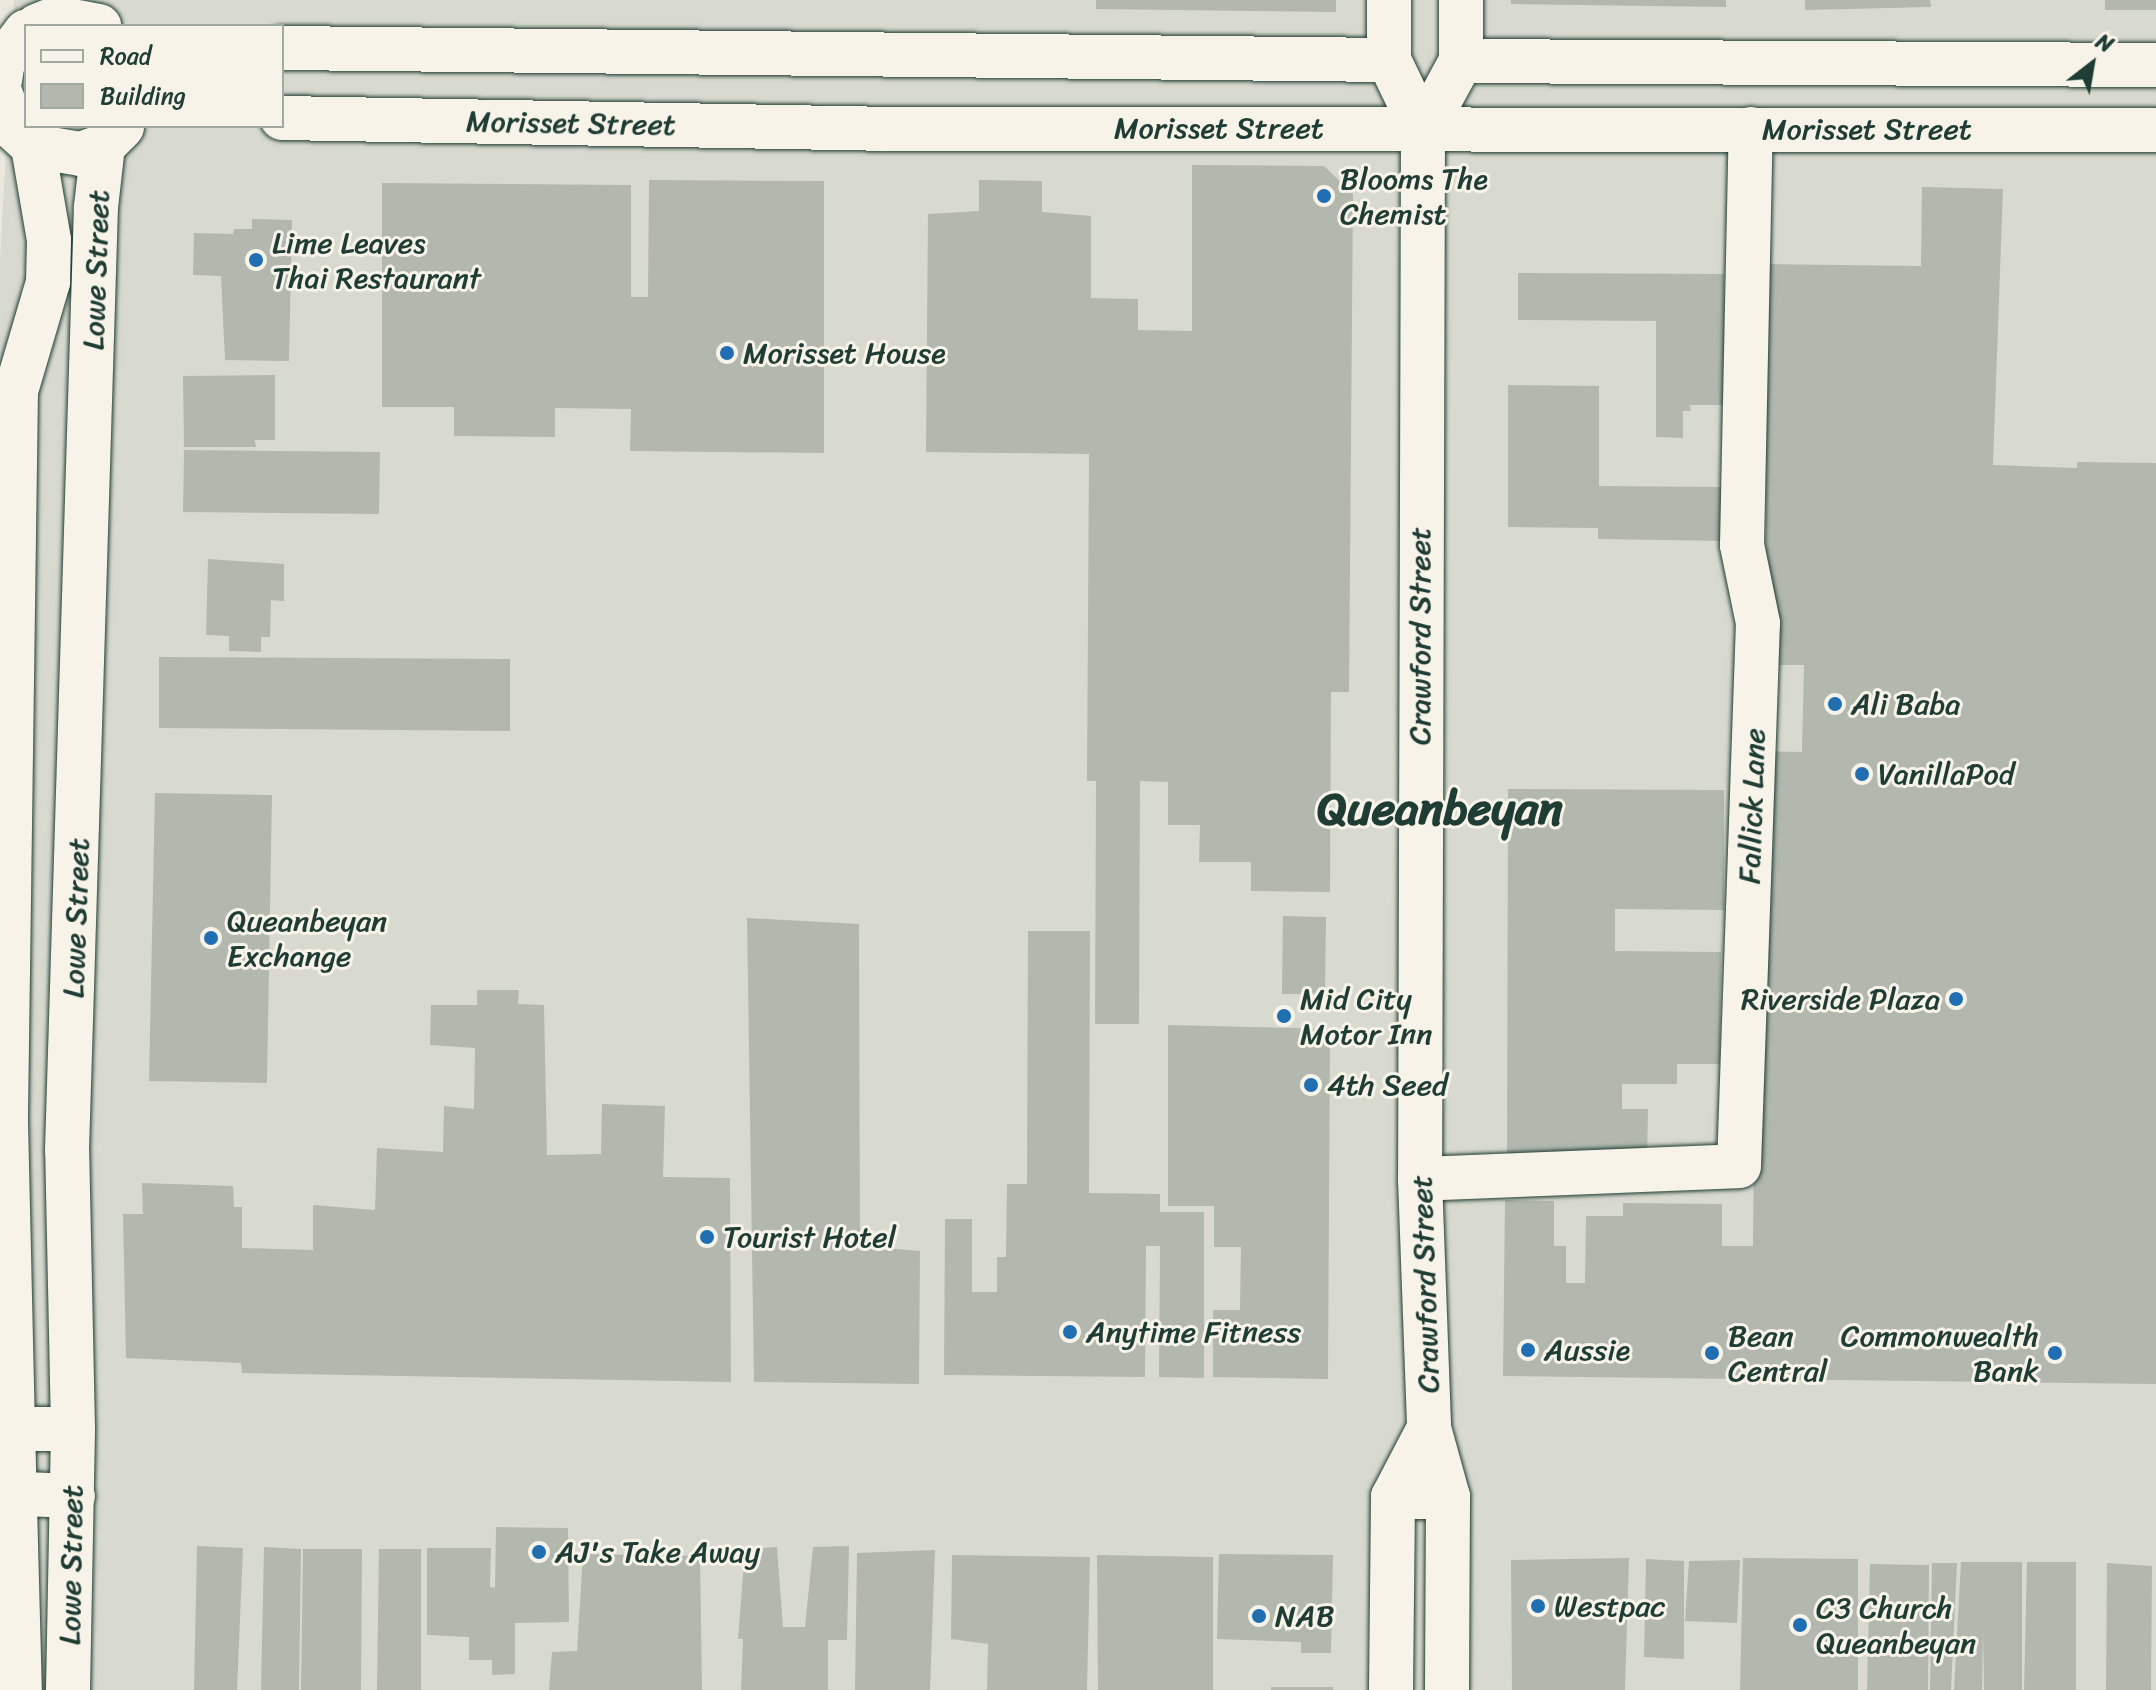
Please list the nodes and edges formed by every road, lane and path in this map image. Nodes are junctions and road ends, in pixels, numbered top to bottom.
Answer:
1 (28, 0) edge
2 (1389, 0) edge
3 (1461, 0) edge
4 (98, 16) edge
5 (29, 24) edge
6 (42, 24) edge
7 (24, 35) edge
8 (284, 48) edge
9 (1389, 60) junction
10 (1461, 61) junction
11 (2156, 65) edge
12 (0, 80) edge
13 (0, 92) edge
14 (284, 118) edge
15 (1751, 129) junction
16 (2156, 130) edge
17 (1423, 131) junction
18 (113, 136) edge
19 (33, 146) junction
20 (1420, 1179) junction
21 (1429, 1428) junction
22 (6, 1429) edge
23 (73, 1429) junction
24 (7, 1494) edge
25 (73, 1496) junction
26 (1393, 1497) junction
27 (1448, 1497) junction
28 (20, 1690) edge
29 (68, 1690) edge
30 (1391, 1690) edge
31 (1447, 1690) edge

1 - 5 main road
2 - 9 main road, Crawford Street
3 - 10 main road, Crawford Street
4 - 6 main road
7 - 12 main road
8 - 9 main road
9 - 10 main road
9 - 17 main road, Crawford Street
10 - 11 main road
10 - 17 main road, Crawford Street
13 - 19 main road
14 - 17 main road, Morisset Street
15 - 16 main road, Morisset Street
15 - 17 main road, Morisset Street
15 - 20 main road, Fallick Lane
17 - 20 main road, Crawford Street
18 - 19 main road
18 - 23 main road, Lowe Street
19 - 22 main road, Lowe Street
20 - 21 main road, Crawford Street
21 - 26 main road, Crawford Street
21 - 27 main road, Crawford Street
22 - 23 main road
22 - 24 main road, Lowe Street
23 - 25 main road, Lowe Street
24 - 25 main road
24 - 28 main road, Lowe Street
25 - 29 main road, Lowe Street
26 - 27 main road
26 - 30 main road, Crawford Street
27 - 31 main road, Crawford Street

